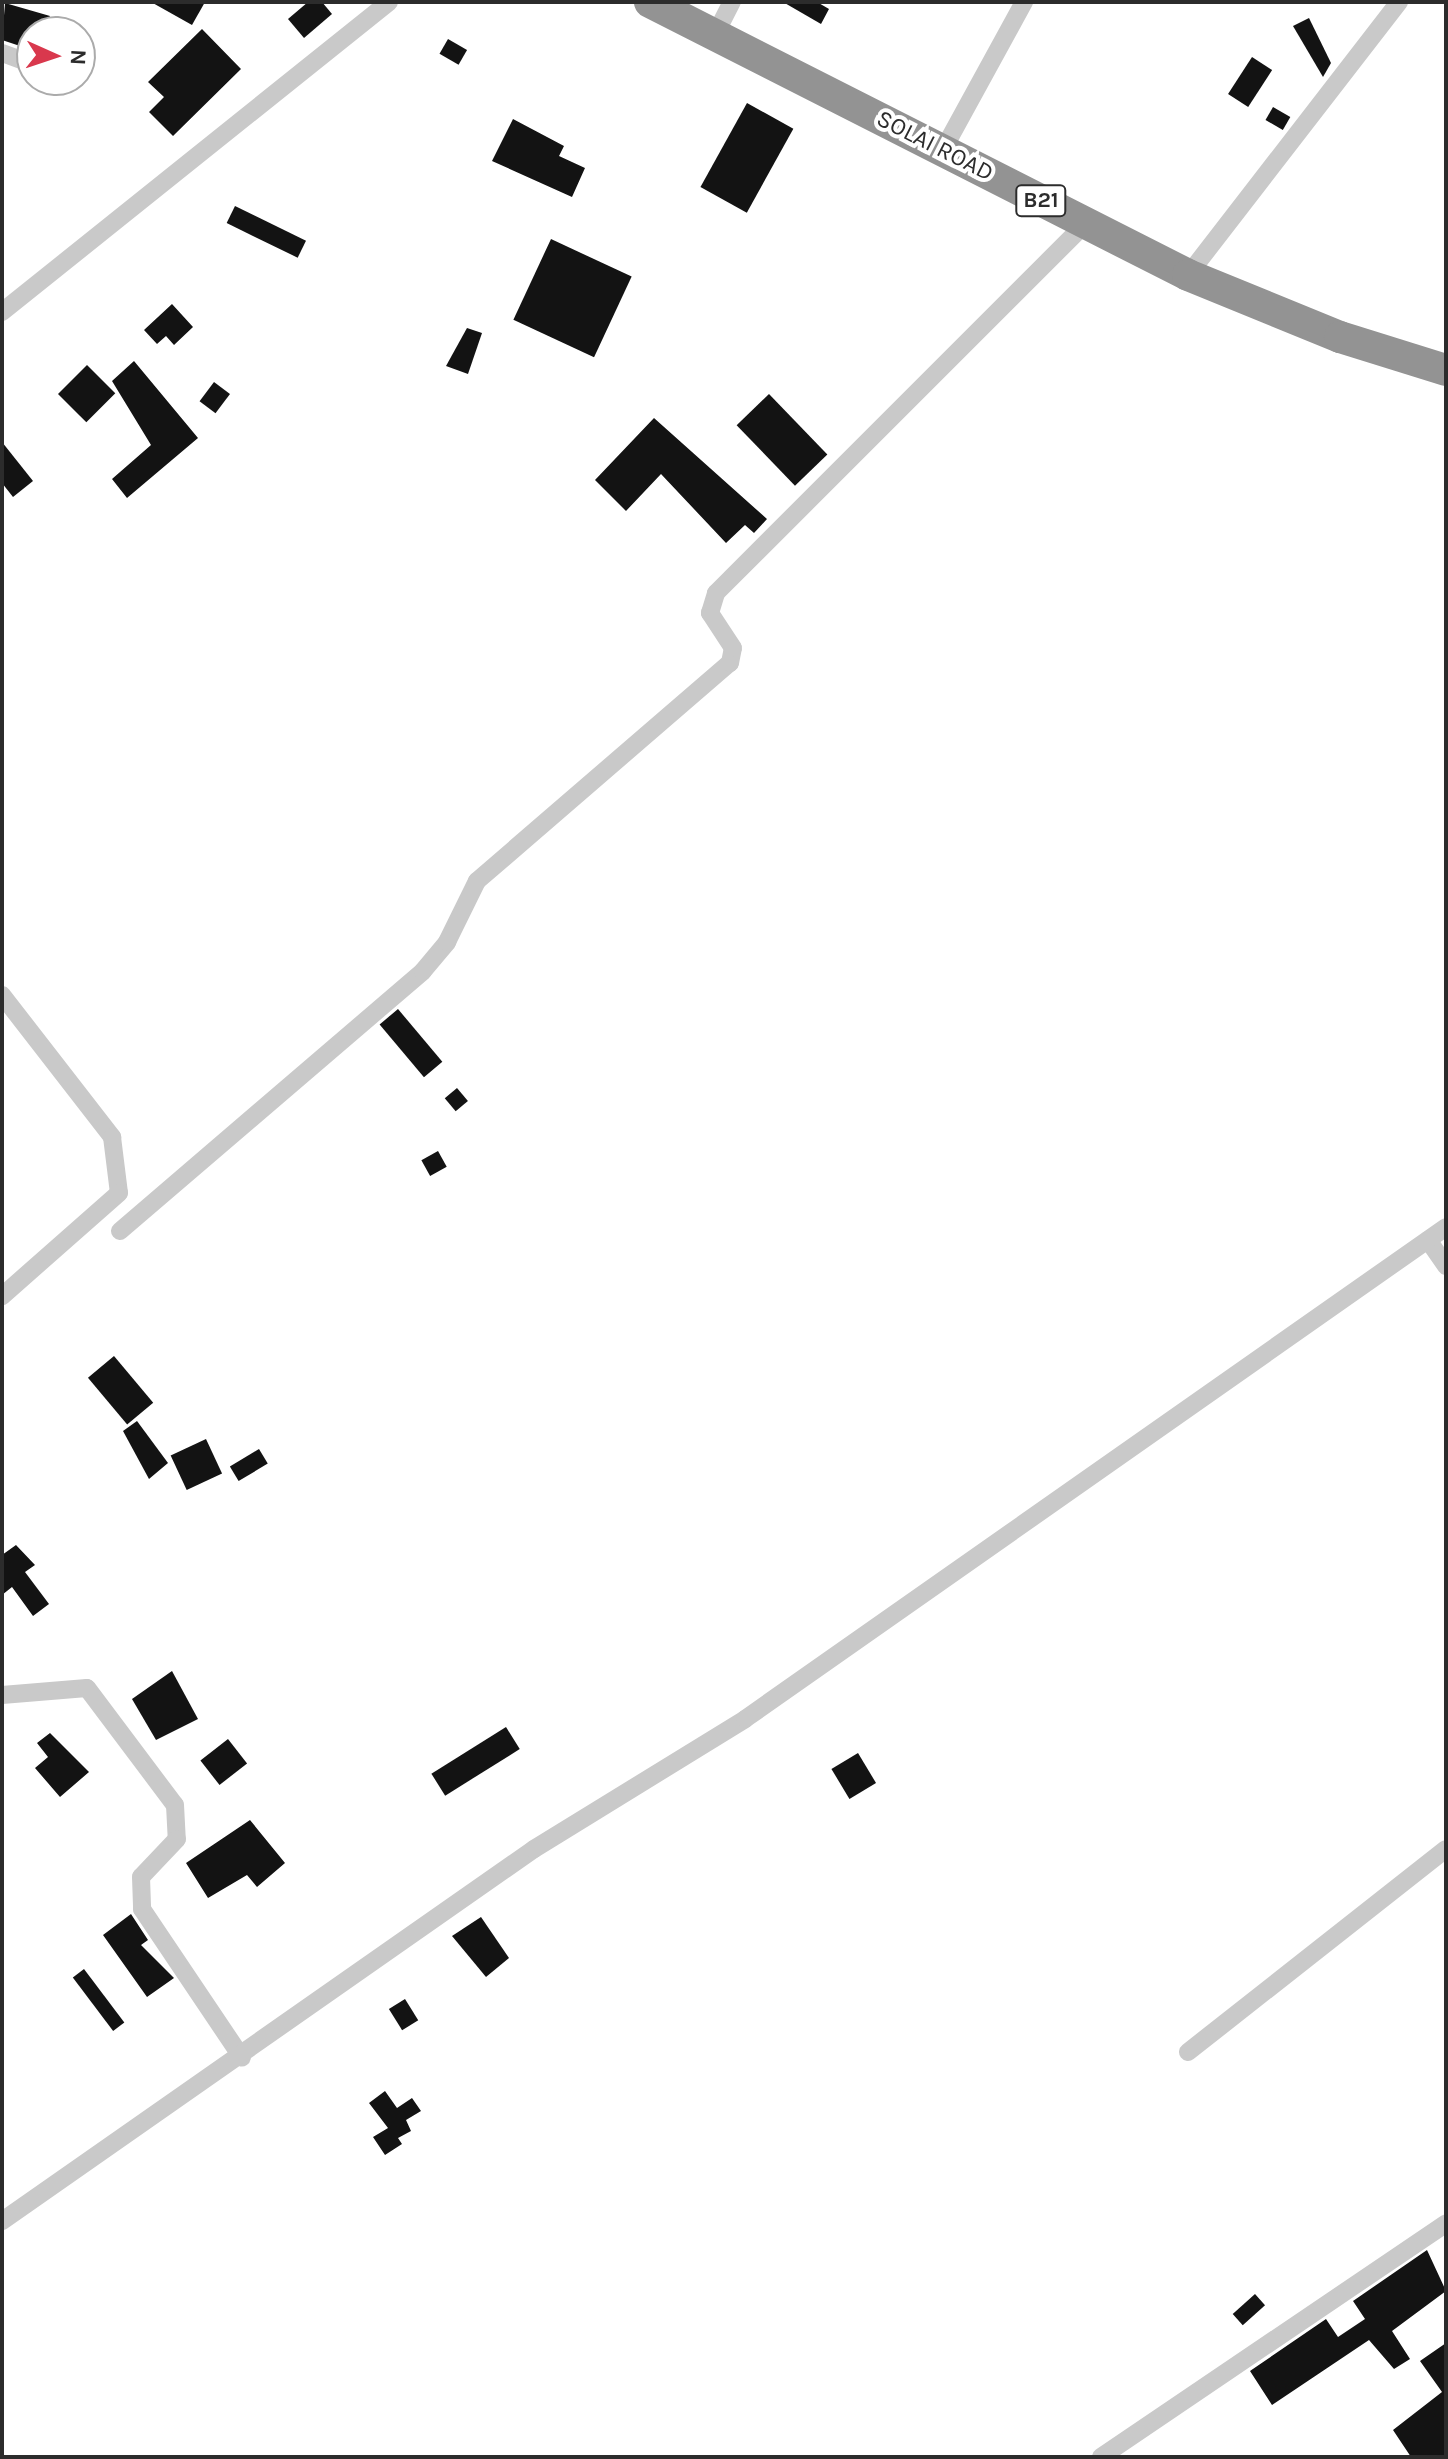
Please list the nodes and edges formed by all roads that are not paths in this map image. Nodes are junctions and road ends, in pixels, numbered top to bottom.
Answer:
1 (388, 2) edge
2 (650, 2) edge
3 (732, 2) edge
4 (1024, 2) edge
5 (1399, 2) edge
6 (715, 35) junction
7 (943, 150) junction
8 (1085, 224) junction
9 (1188, 275) junction
10 (2, 312) edge
11 (1446, 370) edge
12 (2, 995) edge
13 (1446, 1227) edge
14 (120, 1231) dead end
15 (1428, 1240) junction
16 (1446, 1266) edge
17 (2, 1296) edge
18 (2, 1695) edge
19 (1446, 1849) edge
20 (1188, 2052) dead end
21 (242, 2058) junction
22 (2, 2221) edge
23 (1446, 2223) edge
24 (1101, 2457) edge

1 - 10 street
2 - 6 highway, SOLAI ROAD / B21
3 - 6 street
4 - 7 street
5 - 9 street
6 - 7 highway, SOLAI ROAD / B21
7 - 8 highway, SOLAI ROAD / B21
8 - 9 highway, SOLAI ROAD / B21
8 - 14 street
9 - 11 highway, SOLAI ROAD / B21
12 - 17 street
13 - 15 street
15 - 16 street
15 - 21 street
18 - 21 street
19 - 20 street
21 - 22 street
23 - 24 street

